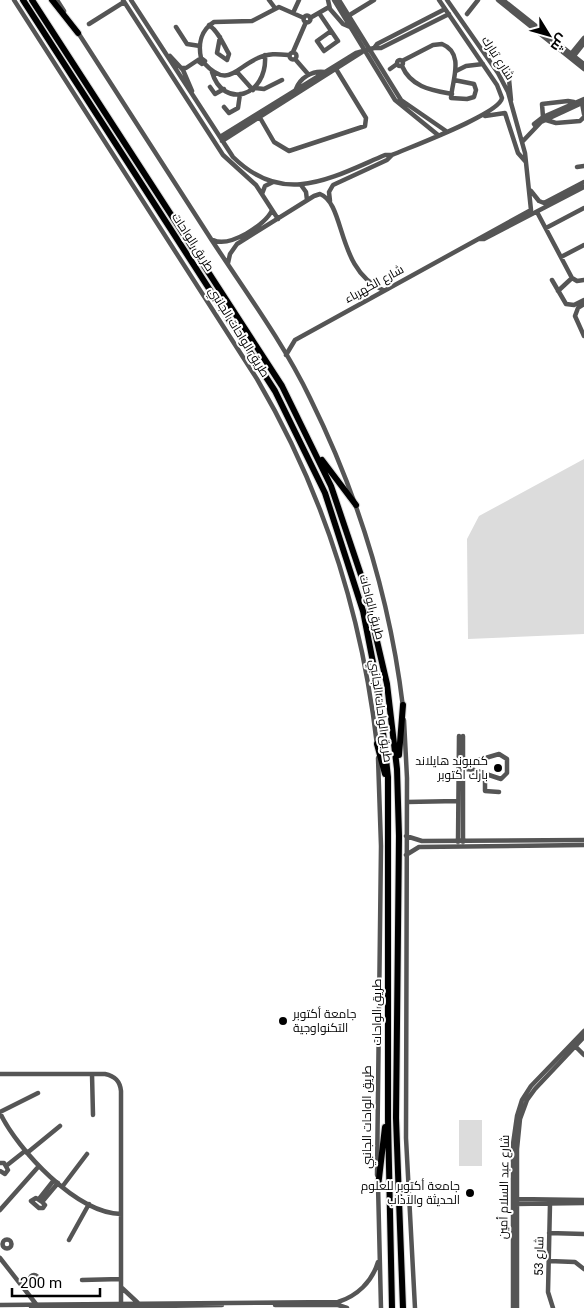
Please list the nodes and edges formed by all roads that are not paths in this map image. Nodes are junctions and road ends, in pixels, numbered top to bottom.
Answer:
1 (14, 0) edge
2 (23, 0) edge
3 (32, 0) edge
4 (52, 0) edge
5 (57, 0) edge
6 (131, 0) edge
7 (269, 0) edge
8 (298, 0) edge
9 (328, 0) edge
10 (334, 0) edge
11 (339, 0) edge
12 (374, 0) edge
13 (447, 0) edge
14 (478, 0) edge
15 (498, 0) edge
16 (503, 0) edge
17 (124, 1) edge
18 (440, 2) edge
19 (275, 8) junction
20 (330, 8) junction
21 (445, 9) junction
22 (342, 11) junction
23 (321, 12) junction
24 (293, 13) junction
25 (449, 14) junction
26 (467, 14) dead end
27 (348, 16) junction
28 (305, 20) junction
29 (146, 23) junction
30 (89, 24) dead end
31 (209, 25) junction
32 (141, 27) junction
33 (176, 27) dead end
34 (350, 27) junction
35 (331, 31) junction
36 (78, 33) junction
37 (470, 33) junction
38 (401, 35) junction
39 (464, 36) junction
40 (220, 37) junction
41 (584, 38) edge
42 (584, 43) edge
43 (200, 46) junction
44 (369, 49) junction
45 (164, 52) junction
46 (291, 54) junction
47 (265, 55) junction
48 (478, 56) junction
49 (572, 56) junction
50 (200, 62) junction
51 (456, 63) junction
52 (400, 64) junction
53 (483, 64) junction
54 (584, 64) edge
55 (469, 66) junction
56 (182, 68) junction
57 (336, 69) junction
58 (390, 69) dead end
59 (508, 69) dead end
60 (584, 69) edge
61 (456, 71) junction
62 (212, 72) junction
63 (237, 72) junction
64 (325, 72) junction
65 (186, 75) junction
66 (224, 75) junction
67 (306, 75) junction
68 (282, 80) dead end
69 (454, 80) junction
70 (217, 84) junction
71 (210, 87) dead end
72 (224, 89) junction
73 (254, 89) junction
74 (296, 90) junction
75 (240, 94) junction
76 (452, 94) junction
77 (194, 97) junction
78 (511, 100) junction
79 (583, 101) edge
80 (574, 102) junction
81 (224, 107) dead end
82 (584, 115) edge
83 (258, 116) junction
84 (482, 116) junction
85 (545, 118) junction
86 (248, 121) junction
87 (446, 131) junction
88 (438, 135) junction
89 (221, 139) junction
90 (522, 141) junction
91 (392, 155) junction
92 (525, 161) junction
93 (584, 166) edge
94 (577, 167) dead end
95 (248, 170) junction
96 (245, 176) junction
97 (272, 182) junction
98 (584, 182) edge
99 (301, 185) junction
100 (584, 187) edge
101 (530, 189) junction
102 (262, 194) junction
103 (307, 200) junction
104 (330, 202) junction
105 (532, 206) joint
106 (584, 208) edge
107 (272, 210) junction
108 (537, 212) junction
109 (278, 219) junction
110 (546, 228) junction
111 (479, 239) junction
112 (212, 240) junction
113 (584, 245) edge
114 (561, 257) junction
115 (228, 265) junction
116 (572, 278) junction
117 (552, 280) dead end
118 (584, 280) edge
119 (383, 290) junction
120 (558, 291) junction
121 (584, 300) edge
122 (584, 304) edge
123 (583, 334) edge
124 (286, 355) junction
125 (316, 453) junction
126 (356, 505) junction
127 (403, 705) junction
128 (461, 736) dead end
129 (377, 744) junction
130 (472, 762) junction
131 (461, 766) junction
132 (398, 769) junction
133 (472, 770) junction
134 (485, 774) junction
135 (388, 777) junction
136 (499, 792) dead end
137 (458, 801) junction
138 (407, 802) junction
139 (406, 836) junction
140 (584, 840) edge
141 (460, 843) junction
142 (584, 845) edge
143 (406, 855) junction
144 (389, 918) junction
145 (398, 919) junction
146 (389, 932) junction
147 (398, 932) junction
148 (584, 1031) edge
149 (584, 1037) edge
150 (575, 1046) junction
151 (584, 1055) edge
152 (0, 1074) edge
153 (92, 1074) junction
154 (38, 1093) dead end
155 (0, 1114) edge
156 (93, 1115) dead end
157 (388, 1119) junction
158 (60, 1126) dead end
159 (26, 1152) junction
160 (87, 1154) dead end
161 (0, 1163) edge
162 (6, 1166) junction
163 (39, 1166) junction
164 (0, 1171) edge
165 (56, 1182) junction
166 (62, 1187) junction
167 (378, 1187) junction
168 (40, 1201) dead end
169 (560, 1201) junction
170 (584, 1201) edge
171 (515, 1202) junction
172 (89, 1204) junction
173 (550, 1204) junction
174 (0, 1210) edge
175 (121, 1214) junction
176 (549, 1233) junction
177 (584, 1234) edge
178 (69, 1240) dead end
179 (379, 1256) junction
180 (0, 1258) edge
181 (549, 1261) junction
182 (584, 1269) edge
183 (121, 1279) junction
184 (82, 1280) dead end
185 (30, 1281) dead end
186 (22, 1286) junction
187 (122, 1288) junction
188 (26, 1293) junction
189 (121, 1303) junction
190 (138, 1303) junction
191 (0, 1304) edge
192 (189, 1304) junction
193 (26, 1305) junction
194 (87, 1306) edge
195 (392, 1306) edge
196 (34, 1307) edge
197 (347, 1308) edge
198 (381, 1308) edge
199 (403, 1308) edge
200 (415, 1308) edge
201 (515, 1308) edge
202 (553, 1308) edge

1 - 129 street, طريق الواحات الجانبي
2 - 135 highway, طريق الواحات
3 - 125 highway, طريق الواحات
4 - 36 highway
5 - 36 street
6 - 29 street
7 - 19 street
8 - 24 street
9 - 20 street
10 - 22 street
11 - 22 street
12 - 27 street
13 - 18 street
13 - 37 street, شارع تبارك
14 - 26 street
15 - 49 street
16 - 49 street
17 - 30 street
17 - 32 street
18 - 21 street, شارع تبارك
19 - 24 street
19 - 31 street
20 - 23 street
20 - 34 street
21 - 25 street, شارع تبارك
21 - 38 street
22 - 27 street
22 - 34 street
23 - 28 street
23 - 35 street
24 - 28 street
25 - 38 street
25 - 39 street, شارع تبارك
27 - 44 street
28 - 46 street
29 - 32 street
29 - 45 street
31 - 40 street
31 - 43 street
32 - 96 street
33 - 43 street
34 - 44 street
35 - 35 street
36 - 112 street
37 - 39 street
37 - 78 street, شارع تبارك
38 - 44 street
39 - 48 street, شارع تبارك
40 - 40 street
41 - 49 street
42 - 49 street
43 - 50 street
44 - 57 street
44 - 64 street
44 - 87 street
44 - 88 street
45 - 56 street
45 - 77 street
46 - 47 street
46 - 67 street
47 - 63 street
47 - 73 street
48 - 53 street, شارع تبارك
48 - 55 street
49 - 54 street
49 - 60 street
50 - 56 street
50 - 62 street
50 - 65 street
51 - 52 street
51 - 55 street
51 - 61 street
52 - 58 street
52 - 76 street
53 - 55 street
53 - 84 street, شارع تبارك
55 - 61 street
56 - 65 street
57 - 83 street
57 - 83 street
59 - 78 street
61 - 69 street
62 - 66 street
62 - 70 street
63 - 66 street
63 - 73 street
64 - 67 street
64 - 74 street
65 - 77 street
66 - 70 street
67 - 74 street
68 - 73 street
69 - 76 street
69 - 76 street
70 - 72 street
71 - 72 street
72 - 75 street
73 - 75 street
74 - 86 street
75 - 81 street
77 - 89 street
78 - 90 street, شارع تبارك
79 - 80 street
79 - 82 street
79 - 85 street
80 - 85 street
80 - 85 street
82 - 85 street
83 - 86 street
84 - 87 street
84 - 92 street, شارع تبارك
85 - 90 street
86 - 89 street
87 - 88 street
88 - 91 street
89 - 95 street
90 - 92 street, شارع تبارك
91 - 99 street
91 - 104 street
92 - 101 street, شارع تبارك
93 - 94 street
95 - 96 street
95 - 97 street
96 - 102 street
97 - 99 street
97 - 102 street
98 - 101 street, شارع تبارك
99 - 103 street
100 - 108 street, شارع الكهرباء
101 - 105 street, شارع تبارك
102 - 107 street
103 - 104 street
103 - 109 street
104 - 119 street
105 - 111 street, شارع الكهرباء
106 - 110 street
107 - 109 street
107 - 112 street
108 - 110 street
108 - 111 street, شارع الكهرباء
109 - 115 street
110 - 114 street
111 - 119 street, شارع الكهرباء
112 - 115 street
113 - 114 street
114 - 116 street
115 - 124 street
116 - 118 street
116 - 120 street
117 - 120 street
119 - 124 street, شارع الكهرباء
120 - 121 street
122 - 123 street
124 - 126 street
125 - 126 highway
125 - 132 highway, طريق الواحات
126 - 127 street
127 - 132 highway
127 - 138 street
128 - 131 street
129 - 135 highway
129 - 167 street, طريق الواحات الجانبي
130 - 131 street
130 - 133 street
130 - 134 street
131 - 133 street
131 - 137 street
131 - 141 street
132 - 145 highway, طريق الواحات
133 - 134 street
134 - 136 street
135 - 144 highway, طريق الواحات
137 - 138 street
137 - 141 street
138 - 139 street
139 - 141 street
139 - 143 street
140 - 141 street
141 - 142 street
141 - 143 street
143 - 200 street
144 - 145 highway
144 - 146 highway, طريق الواحات
145 - 147 highway, طريق الواحات
146 - 147 highway
146 - 157 highway, طريق الواحات
147 - 199 highway, طريق الواحات
148 - 171 street, شارع عبد السلام أمين
149 - 150 street, شارع عبد السلام أمين
150 - 151 street
150 - 171 street, شارع عبد السلام أمين
152 - 153 street
153 - 156 street
153 - 175 street
154 - 155 street
155 - 159 street
157 - 167 highway
157 - 195 highway, طريق الواحات
158 - 159 street
159 - 162 street
159 - 163 street
160 - 166 street
161 - 162 street
162 - 164 street
163 - 165 street
163 - 174 street
165 - 166 street
165 - 168 street
166 - 172 street
167 - 179 street, طريق الواحات الجانبي
169 - 170 street
169 - 171 street
169 - 173 street
171 - 173 street
171 - 201 street, شارع عبد السلام أمين
172 - 175 street
172 - 178 street
173 - 176 street, شارع 53
175 - 183 street
176 - 177 street
176 - 181 street, شارع 53
179 - 192 street
179 - 198 street, طريق الواحات الجانبي
180 - 186 street
181 - 182 street
181 - 202 street, شارع 53
183 - 184 street
183 - 187 street
185 - 186 street
186 - 188 street
187 - 189 street
187 - 190 street
188 - 193 street
188 - 196 street
189 - 190 street
189 - 194 street
190 - 192 street
191 - 193 street
192 - 194 street
192 - 197 street
193 - 196 street
194 - 196 street

